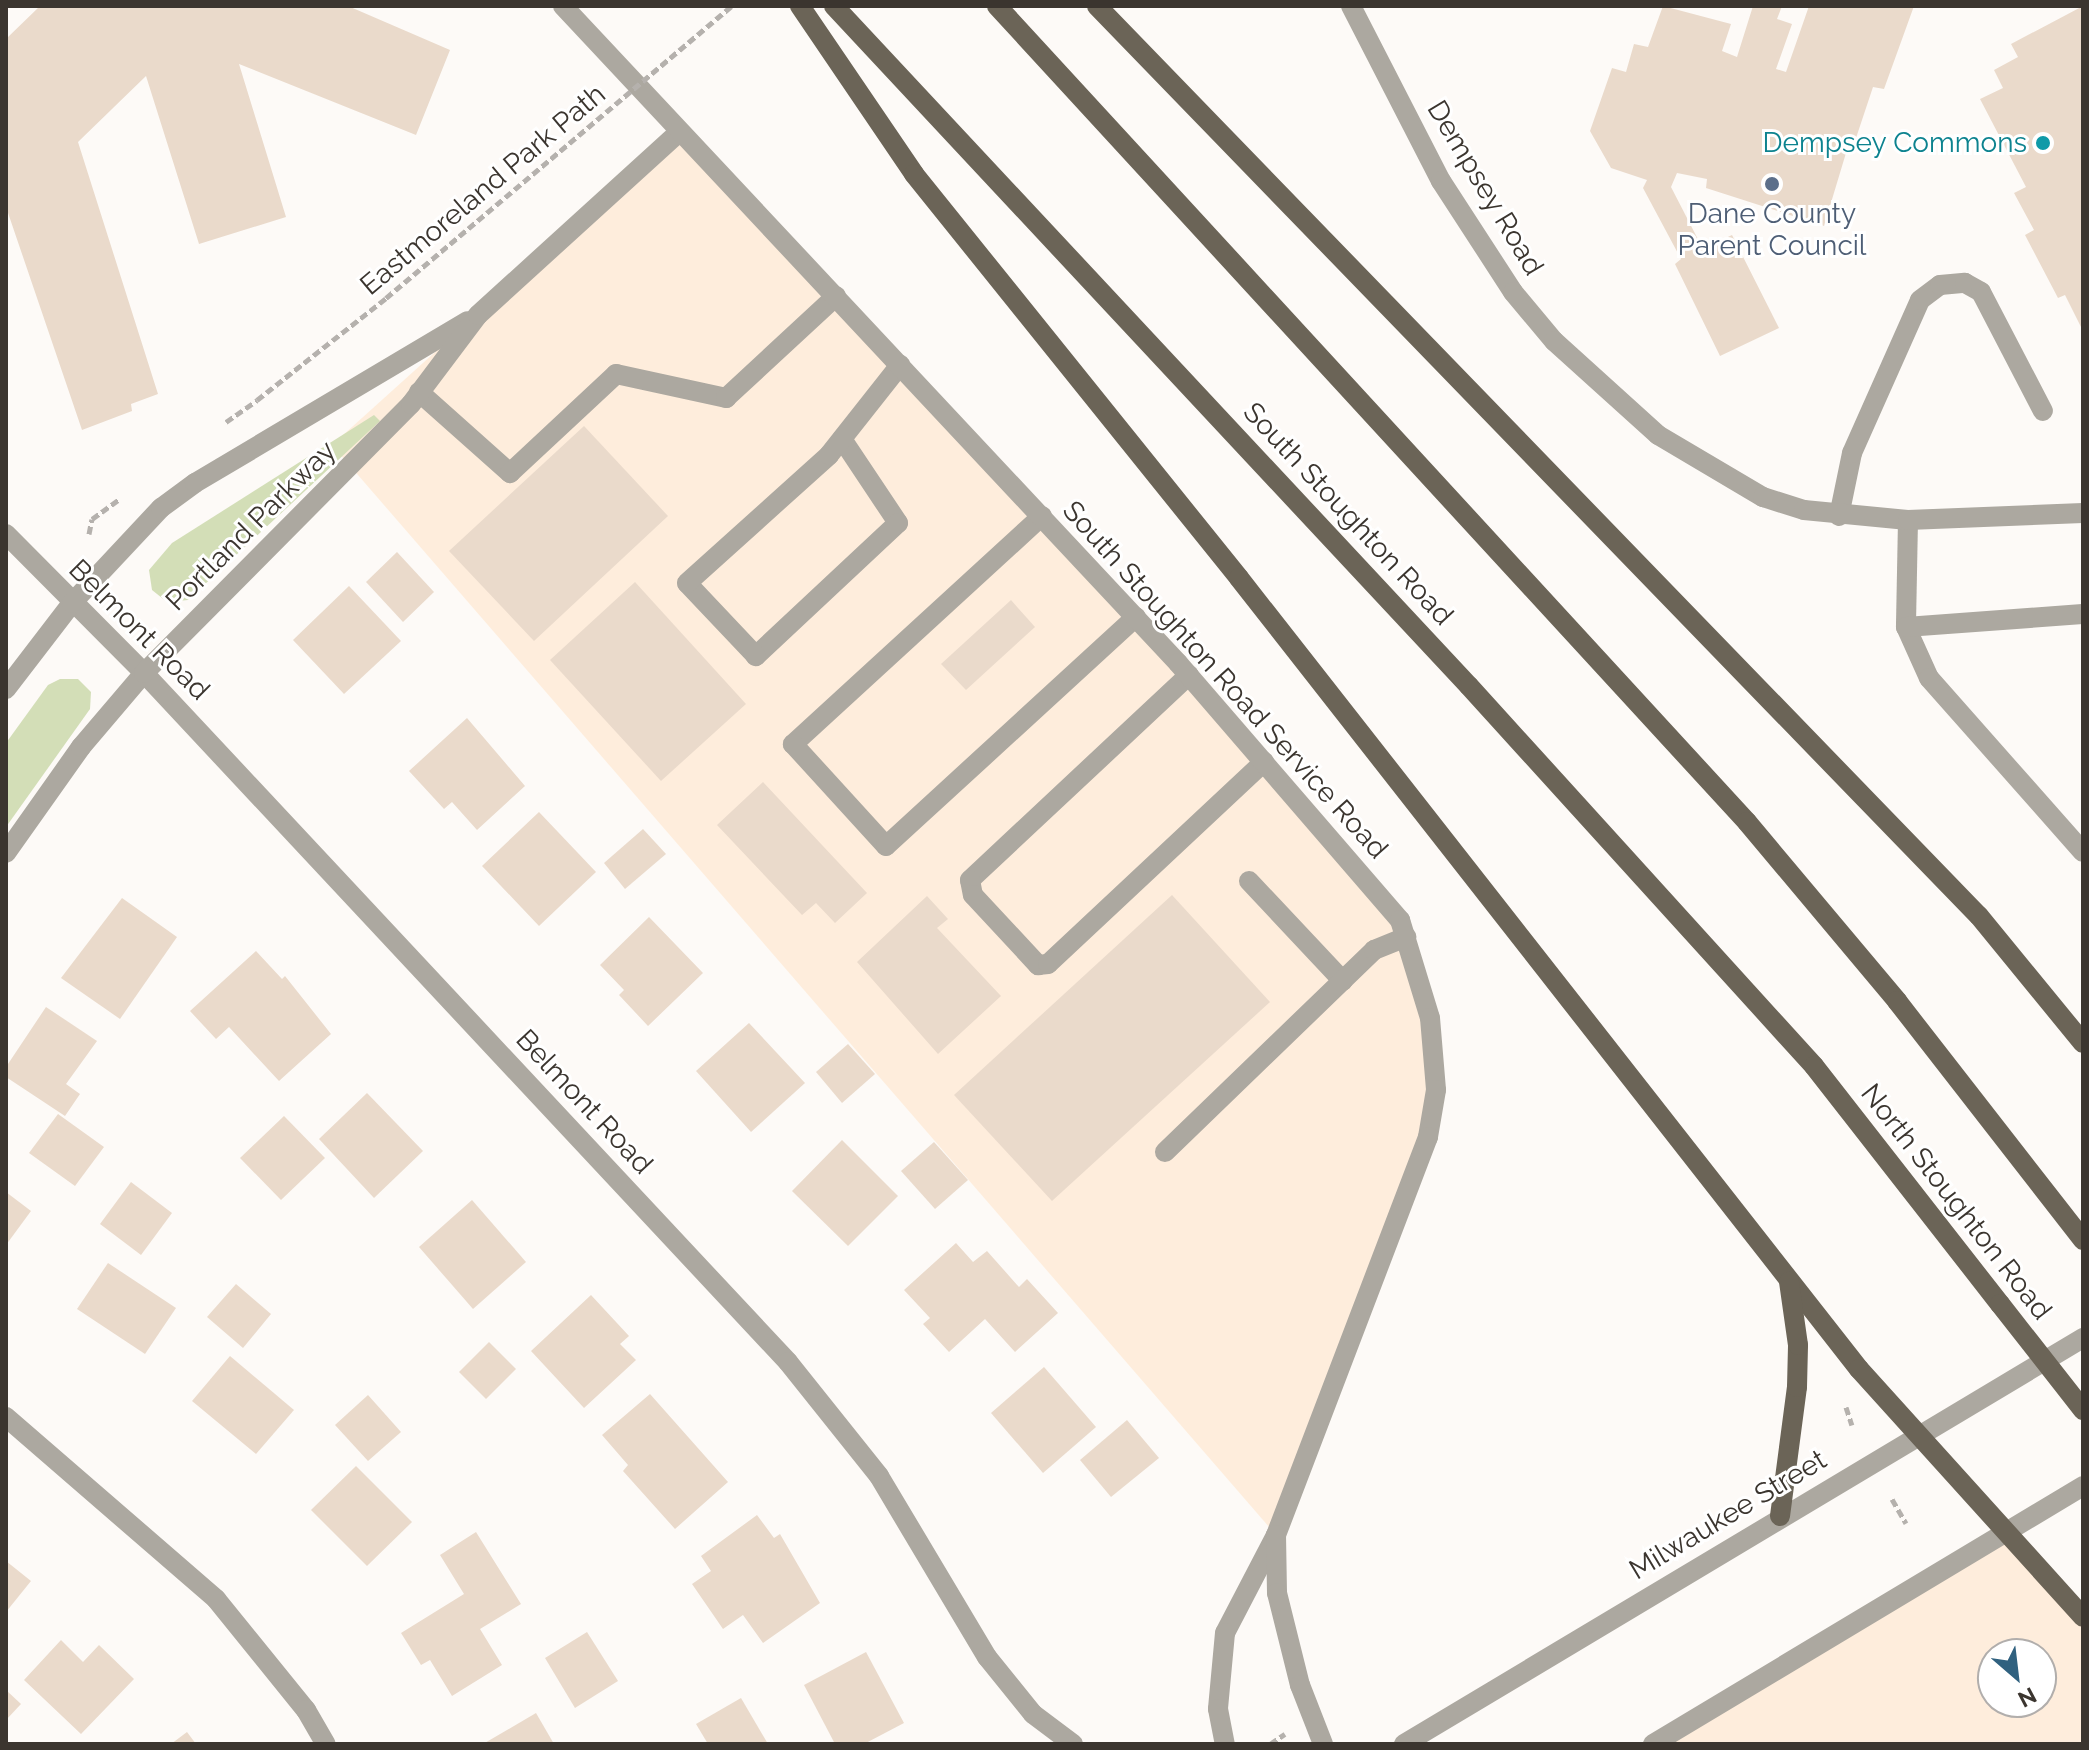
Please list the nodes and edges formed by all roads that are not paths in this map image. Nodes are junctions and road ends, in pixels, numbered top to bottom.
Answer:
1 (563, 6) edge
2 (800, 6) edge
3 (834, 6) edge
4 (997, 6) edge
5 (1097, 6) edge
6 (1358, 9) edge
7 (678, 133) junction
8 (836, 296) junction
9 (478, 315) junction
10 (900, 365) junction
11 (419, 392) junction
12 (2043, 411) dead end
13 (842, 439) junction
14 (2083, 513) edge
15 (1042, 516) junction
16 (1839, 516) junction
17 (1908, 520) junction
18 (6, 534) edge
19 (72, 603) junction
20 (2083, 614) edge
21 (1136, 617) junction
22 (1906, 627) junction
23 (144, 673) junction
24 (1189, 675) junction
25 (6, 689) edge
26 (1264, 762) junction
27 (2083, 852) edge
28 (6, 853) edge
29 (1249, 881) dead end
30 (1406, 937) junction
31 (1343, 981) junction
32 (2083, 1043) edge
33 (1814, 1066) joint
34 (1165, 1152) dead end
35 (2083, 1240) edge
36 (1788, 1278) junction
37 (2083, 1338) edge
38 (2083, 1410) edge
39 (6, 1417) edge
40 (1918, 1433) junction
41 (2083, 1486) edge
42 (1780, 1516) junction
43 (2009, 1531) junction
44 (1276, 1535) junction
45 (2083, 1617) edge
46 (326, 1744) edge
47 (1073, 1744) edge
48 (1225, 1744) edge
49 (1323, 1744) edge
50 (1404, 1744) edge
51 (1653, 1744) edge

1 - 7 street, South Stoughton Road Service Road
2 - 36 main road
3 - 33 main road, South Stoughton Road
4 - 35 main road
5 - 32 main road
6 - 16 street, Dempsey Road
7 - 8 street, South Stoughton Road Service Road
7 - 9 street, Portland Parkway
8 - 10 street, South Stoughton Road Service Road
8 - 11 street
9 - 11 street, Portland Parkway
9 - 19 street, Portland Parkway
10 - 13 street
10 - 15 street, South Stoughton Road Service Road
11 - 23 street, Portland Parkway
12 - 16 street
13 - 13 street
14 - 17 street, Dempsey Road
15 - 21 street, South Stoughton Road Service Road
15 - 21 street
16 - 17 street, Dempsey Road
17 - 22 street
18 - 19 street, Belmont Road
19 - 23 street, Belmont Road
19 - 25 street, Portland Parkway
20 - 22 street
21 - 24 street, South Stoughton Road Service Road
22 - 27 street
23 - 28 street, Portland Parkway
23 - 47 street, Belmont Road
24 - 26 street, South Stoughton Road Service Road
24 - 26 street
26 - 30 street, South Stoughton Road Service Road
29 - 31 street
30 - 31 street
30 - 44 street, South Stoughton Road Service Road
31 - 34 street
33 - 38 main road, North Stoughton Road, bridge
36 - 40 main road
36 - 42 main road
37 - 40 street, Milwaukee Street
39 - 46 street
40 - 42 street, Milwaukee Street
40 - 43 main road
41 - 43 street
42 - 50 street, Milwaukee Street
43 - 45 main road
43 - 51 street
44 - 48 street, South Stoughton Road Service Road
44 - 49 street, South Stoughton Road Service Road

